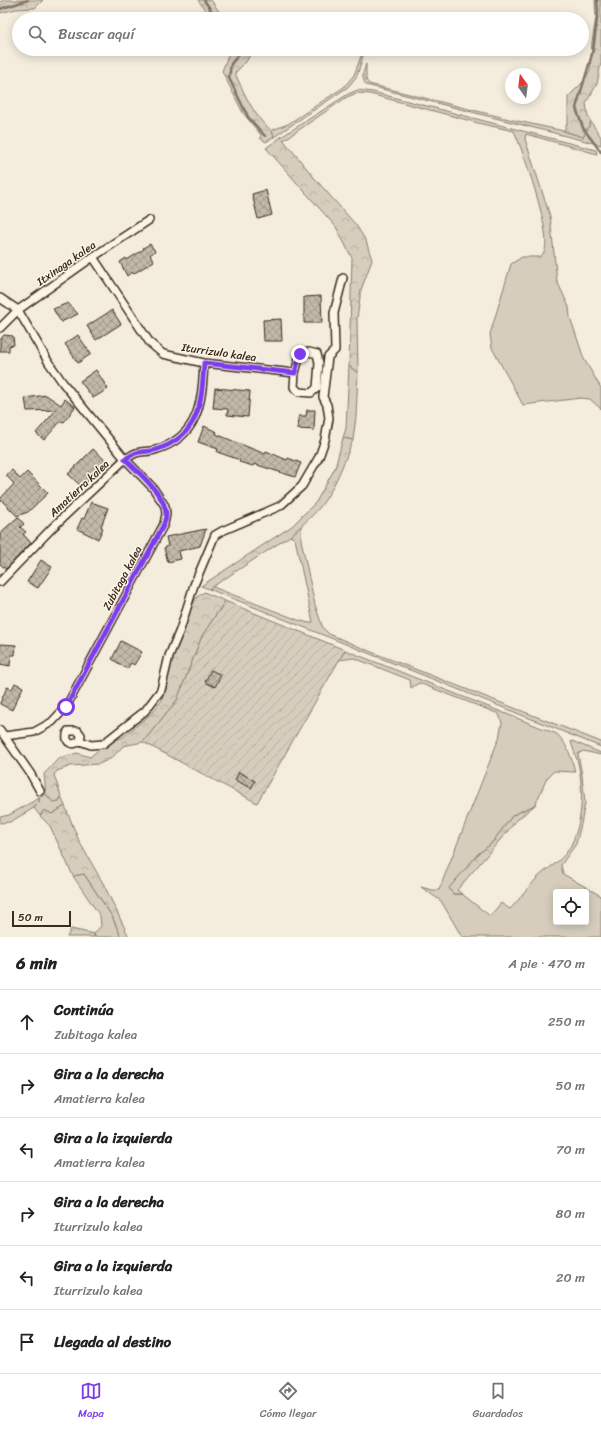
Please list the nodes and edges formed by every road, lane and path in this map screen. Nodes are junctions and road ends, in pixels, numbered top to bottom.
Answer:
1 (149, 220) dead end
2 (93, 257) junction
3 (343, 278) dead end
4 (0, 298) edge
5 (18, 310) junction
6 (0, 328) edge
7 (204, 363) junction
8 (295, 373) junction
9 (125, 459) junction
10 (0, 582) edge
11 (3, 733) edge
12 (80, 742) dead end
13 (40, 791) dead end

1 - 2 street, Itxinaga kalea
2 - 5 street, Itxinaga kalea
2 - 7 street, Iturrizulo kalea
3 - 12 street
4 - 5 street, Zubitaga kalea
5 - 6 street, Itxinaga kalea
5 - 9 street, Zubitaga kalea
7 - 8 street, Iturrizulo kalea
7 - 9 street, Amatierra kalea
8 - 8 street
9 - 10 street, Amatierra kalea
9 - 11 street, Zubitaga kalea
11 - 13 street

